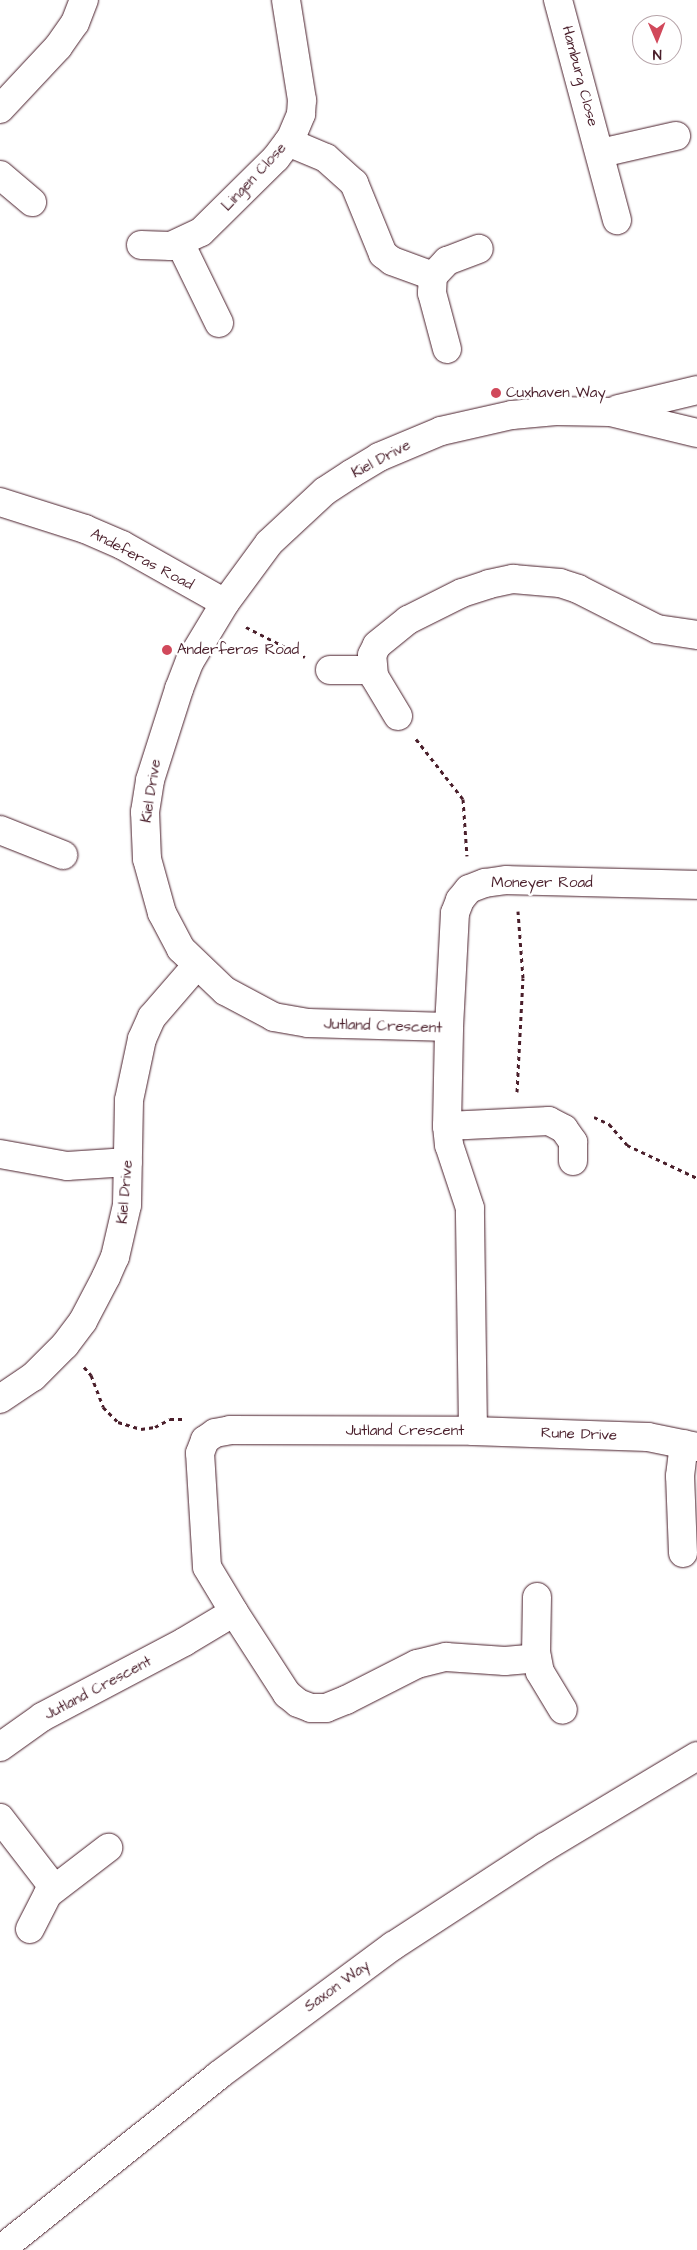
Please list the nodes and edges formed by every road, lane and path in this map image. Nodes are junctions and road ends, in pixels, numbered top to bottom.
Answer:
1 (84, 0) edge
2 (558, 0) edge
3 (293, 1) edge
4 (0, 109) edge
5 (676, 136) dead end
6 (288, 142) junction
7 (601, 152) junction
8 (0, 174) edge
9 (32, 202) dead end
10 (618, 220) dead end
11 (180, 243) junction
12 (141, 245) dead end
13 (479, 250) dead end
14 (433, 276) junction
15 (218, 324) dead end
16 (447, 349) dead end
17 (697, 390) edge
18 (610, 412) junction
19 (697, 433) edge
20 (0, 502) edge
21 (222, 608) junction
22 (697, 635) edge
23 (330, 670) joint
24 (373, 670) junction
25 (398, 716) joint
26 (0, 830) edge
27 (64, 855) dead end
28 (516, 880) junction
29 (697, 886) edge
30 (469, 889) junction
31 (196, 966) junction
32 (449, 1026) junction
33 (516, 1098) dead end
34 (447, 1126) junction
35 (0, 1154) edge
36 (573, 1161) dead end
37 (128, 1162) junction
38 (65, 1345) junction
39 (0, 1399) edge
40 (473, 1431) junction
41 (204, 1440) junction
42 (691, 1445) edge
43 (683, 1554) dead end
44 (537, 1597) dead end
45 (234, 1612) junction
46 (537, 1658) junction
47 (563, 1710) dead end
48 (0, 1748) edge
49 (697, 1756) edge
50 (0, 1818) edge
51 (108, 1848) dead end
52 (54, 1888) junction
53 (30, 1930) dead end
54 (0, 2250) edge

1 - 4 street
2 - 7 street, Hamburg Close
3 - 6 street, Lingen Close
5 - 7 street
6 - 11 street, Lingen Close
6 - 14 street
7 - 10 street, Hamburg Close
8 - 9 street
11 - 12 street, Lingen Close
11 - 15 street
13 - 14 street
14 - 16 street
17 - 18 street, Kiel Drive
18 - 19 street, Kiel Drive
18 - 21 street, Kiel Drive
20 - 21 street, Andeferas Road
21 - 23 path
21 - 31 street, Kiel Drive
22 - 24 street
23 - 24 street
24 - 25 street
25 - 30 path
26 - 27 street
28 - 29 street, Moneyer Road
28 - 30 street, Moneyer Road
28 - 33 path
30 - 32 street, Moneyer Road
31 - 32 street, Jutland Crescent
31 - 37 street, Kiel Drive
32 - 34 street, Jutland Crescent
34 - 36 street
34 - 40 street, Jutland Crescent
35 - 37 street
37 - 38 street, Kiel Drive
38 - 39 street, Kiel Drive
38 - 41 path
40 - 41 street, Jutland Crescent
40 - 42 street, Rune Drive
41 - 45 street
42 - 43 street, Rune Drive
44 - 46 street
45 - 46 street
45 - 48 street, Jutland Crescent
46 - 47 street
49 - 54 street, Saxon Way
50 - 52 street
51 - 52 street
52 - 53 street

